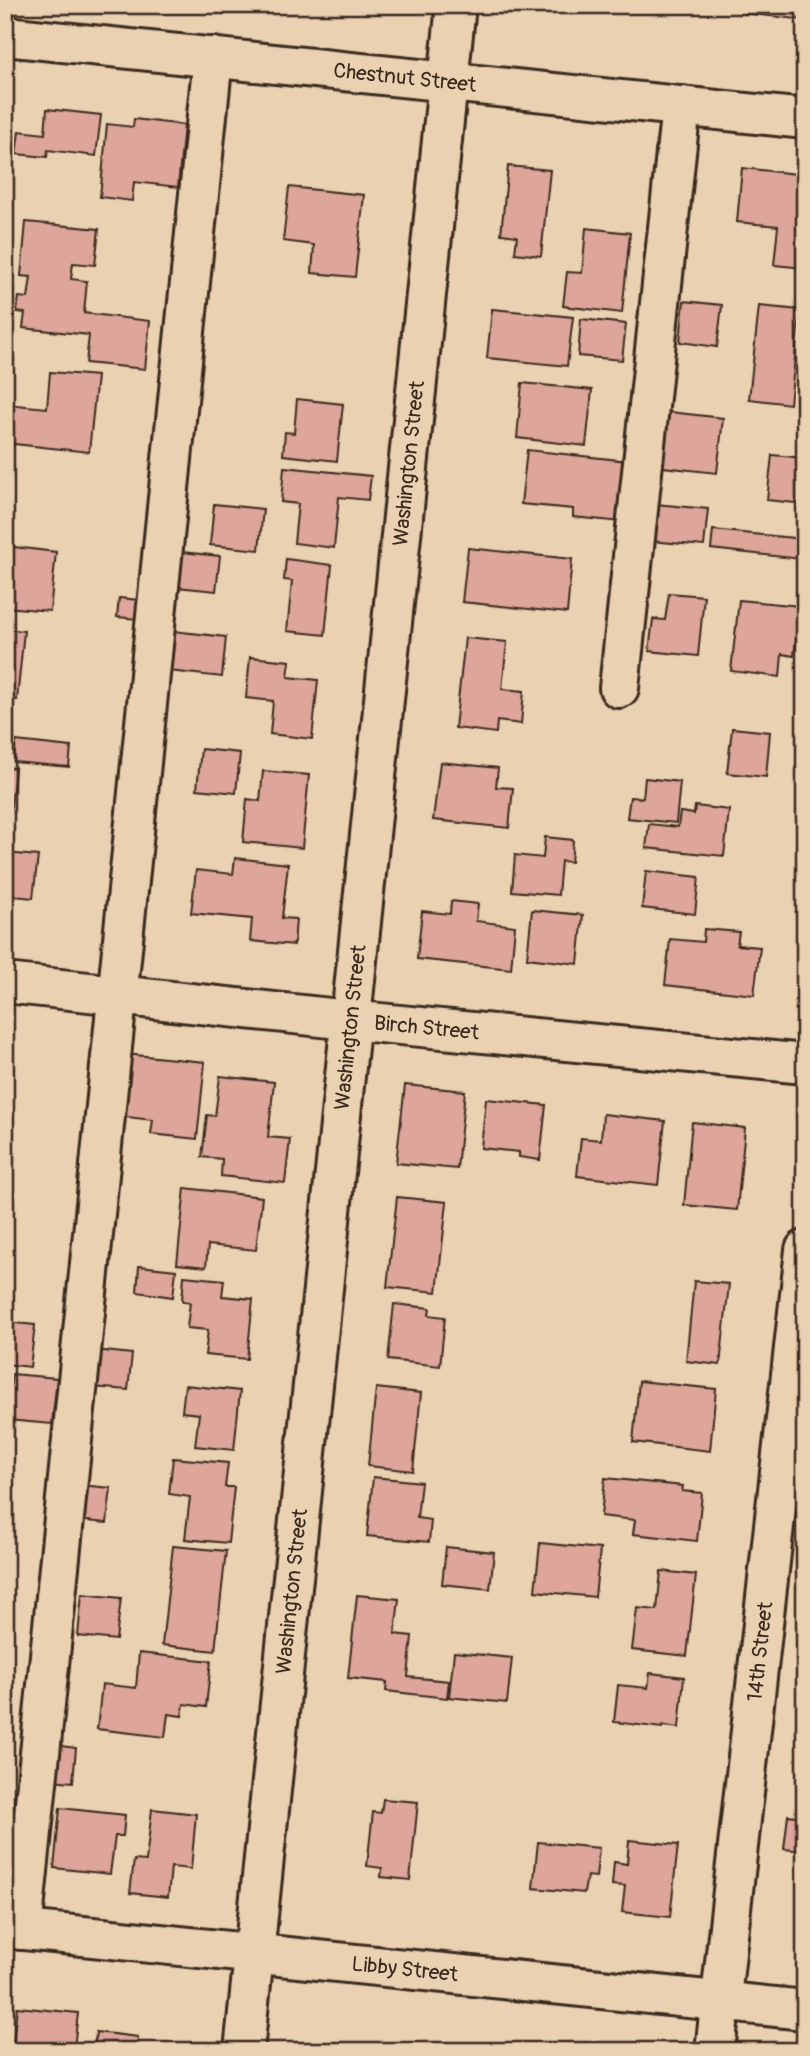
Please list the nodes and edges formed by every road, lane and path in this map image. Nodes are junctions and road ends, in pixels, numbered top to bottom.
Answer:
1 (456, 5) edge
2 (5, 36) edge
3 (213, 57) junction
4 (448, 80) junction
5 (681, 106) junction
6 (805, 119) edge
7 (619, 688) dead end
8 (5, 983) edge
9 (117, 995) junction
10 (349, 1020) junction
11 (805, 1064) edge
12 (805, 1250) edge
13 (802, 1304) edge
14 (797, 1397) edge
15 (14, 1929) edge
16 (254, 1953) junction
17 (720, 2001) junction
18 (805, 2010) edge
19 (244, 2051) edge
20 (715, 2051) edge

1 - 4 street, Washington Street
2 - 3 street, Chestnut Street
3 - 4 street, Chestnut Street
3 - 9 street
4 - 5 street, Chestnut Street
4 - 10 street, Washington Street
5 - 6 street, Chestnut Street
5 - 7 street
8 - 9 street, Birch Street
9 - 10 street, Birch Street
9 - 15 street
10 - 11 street, Birch Street
10 - 16 street, Washington Street
12 - 13 street, 14th Street
13 - 14 street, 14th Street
14 - 17 street, 14th Street
15 - 16 street, Libby Street
16 - 17 street, Libby Street
16 - 19 street, Washington Street
17 - 18 street, Libby Street
17 - 20 street, 14th Street

